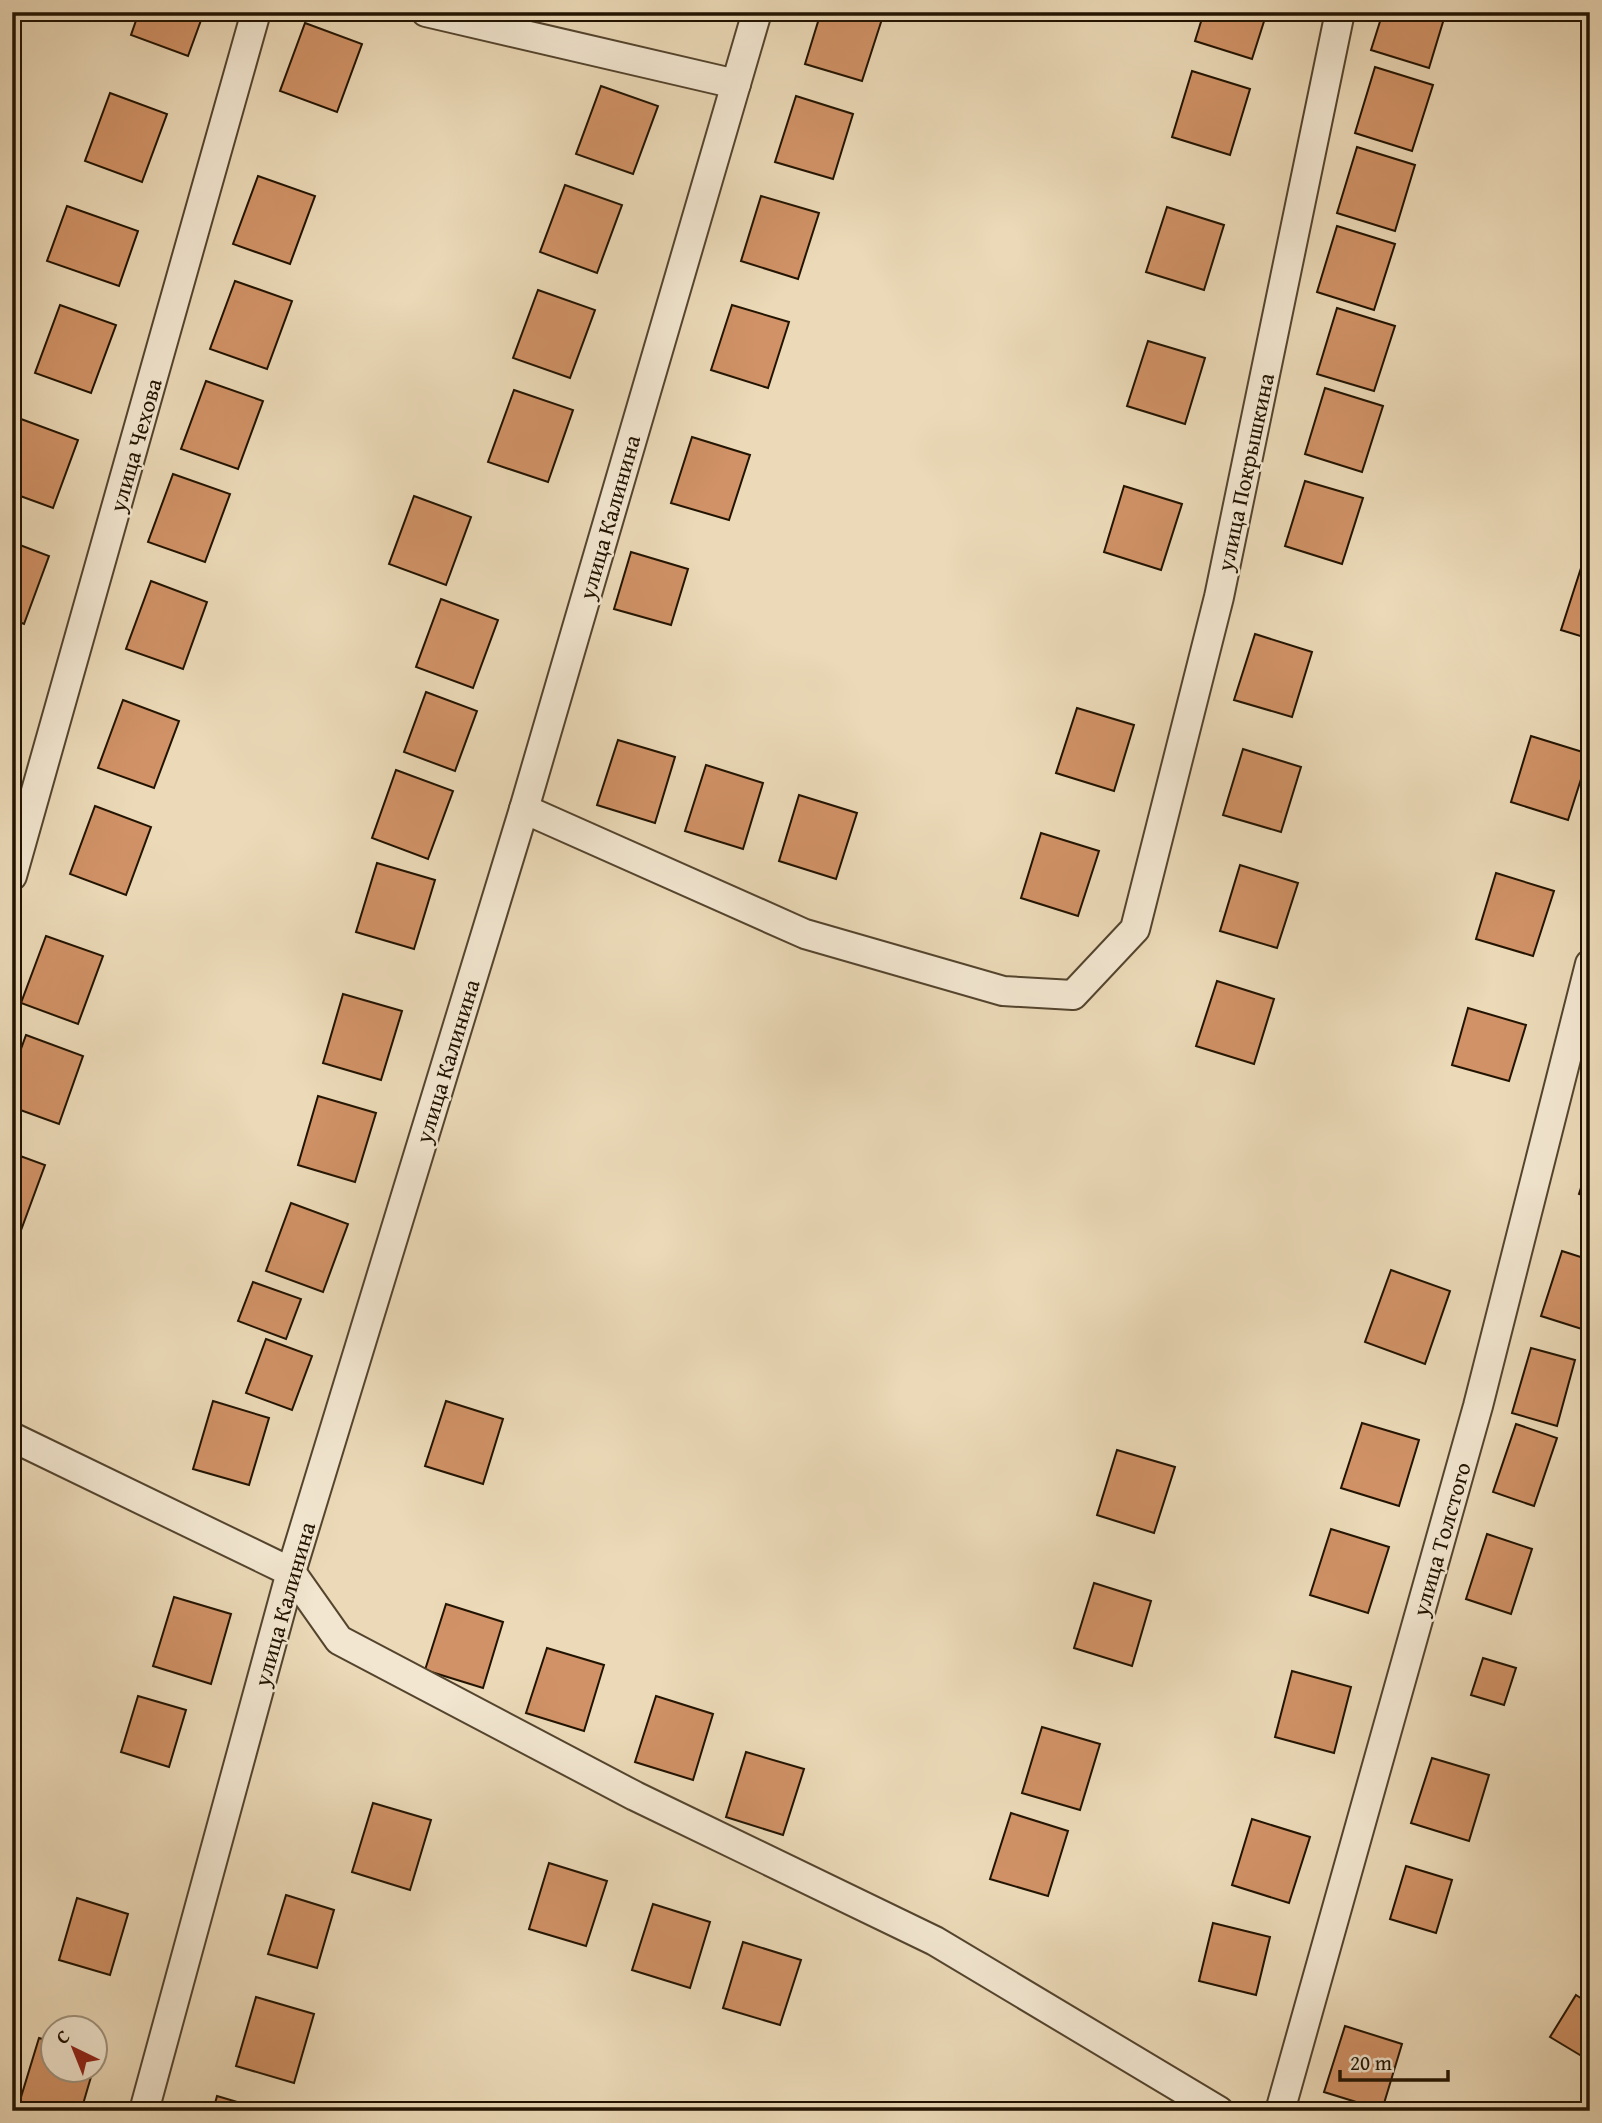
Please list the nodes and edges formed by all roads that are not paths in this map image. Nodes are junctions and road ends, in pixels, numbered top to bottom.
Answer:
1 (256, 12) edge
2 (426, 12) edge
3 (757, 12) edge
4 (1340, 12) edge
5 (736, 85) junction
6 (524, 809) junction
7 (12, 876) edge
8 (1590, 964) edge
9 (12, 1437) edge
10 (291, 1572) junction
11 (144, 2111) edge
12 (1219, 2111) edge
13 (1280, 2111) edge

1 - 7 street, улица Чехова
2 - 5 street
3 - 5 street, улица Калинина
4 - 6 street, улица Покрышкина
5 - 6 street, улица Калинина
6 - 10 street, улица Калинина
8 - 13 street, улица Толстого
9 - 10 street
10 - 11 street, улица Калинина
10 - 12 street

